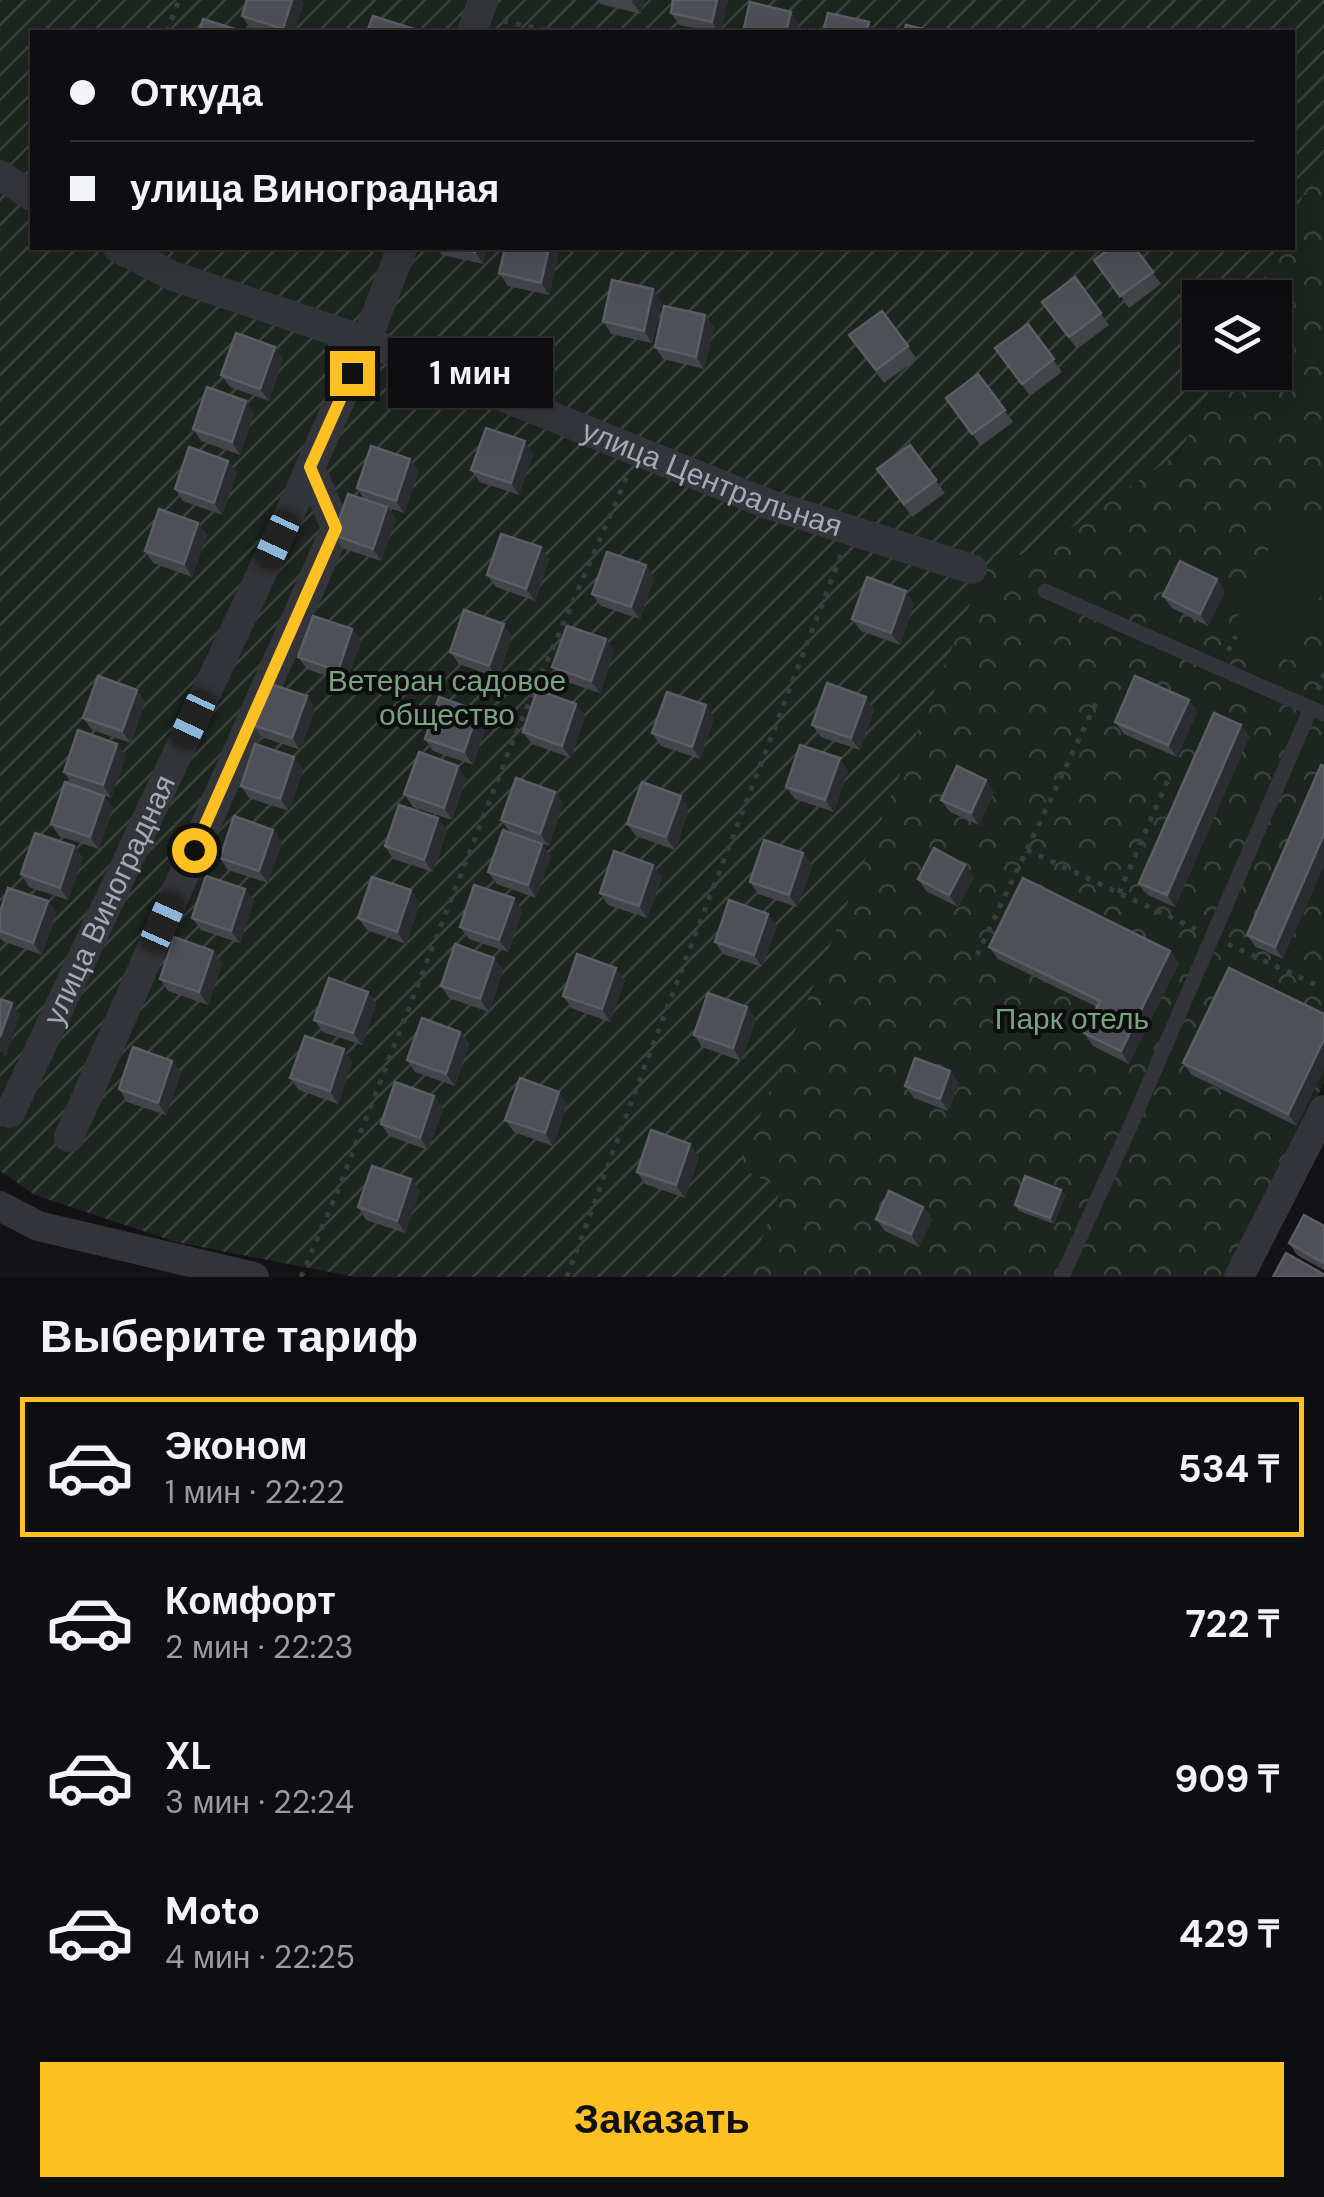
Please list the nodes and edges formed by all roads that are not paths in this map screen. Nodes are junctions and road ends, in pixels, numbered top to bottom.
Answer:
1 (0, 175) edge
2 (30, 195) edge
3 (122, 250) edge
4 (401, 250) edge
5 (366, 342) junction
6 (310, 467) junction
7 (972, 569) dead end
8 (1046, 591) dead end
9 (1318, 711) edge
10 (1324, 1110) edge
11 (10, 1113) dead end
12 (69, 1136) dead end
13 (0, 1206) edge
14 (254, 1277) edge
15 (1062, 1277) edge
16 (1239, 1277) edge

1 - 2 street
3 - 5 street, улица Центральная
4 - 5 street, улица Виноградная
5 - 6 street, улица Виноградная
5 - 7 street, улица Центральная
6 - 11 street, улица Виноградная
6 - 12 street
8 - 9 lane
9 - 15 lane
10 - 16 street
13 - 14 street

